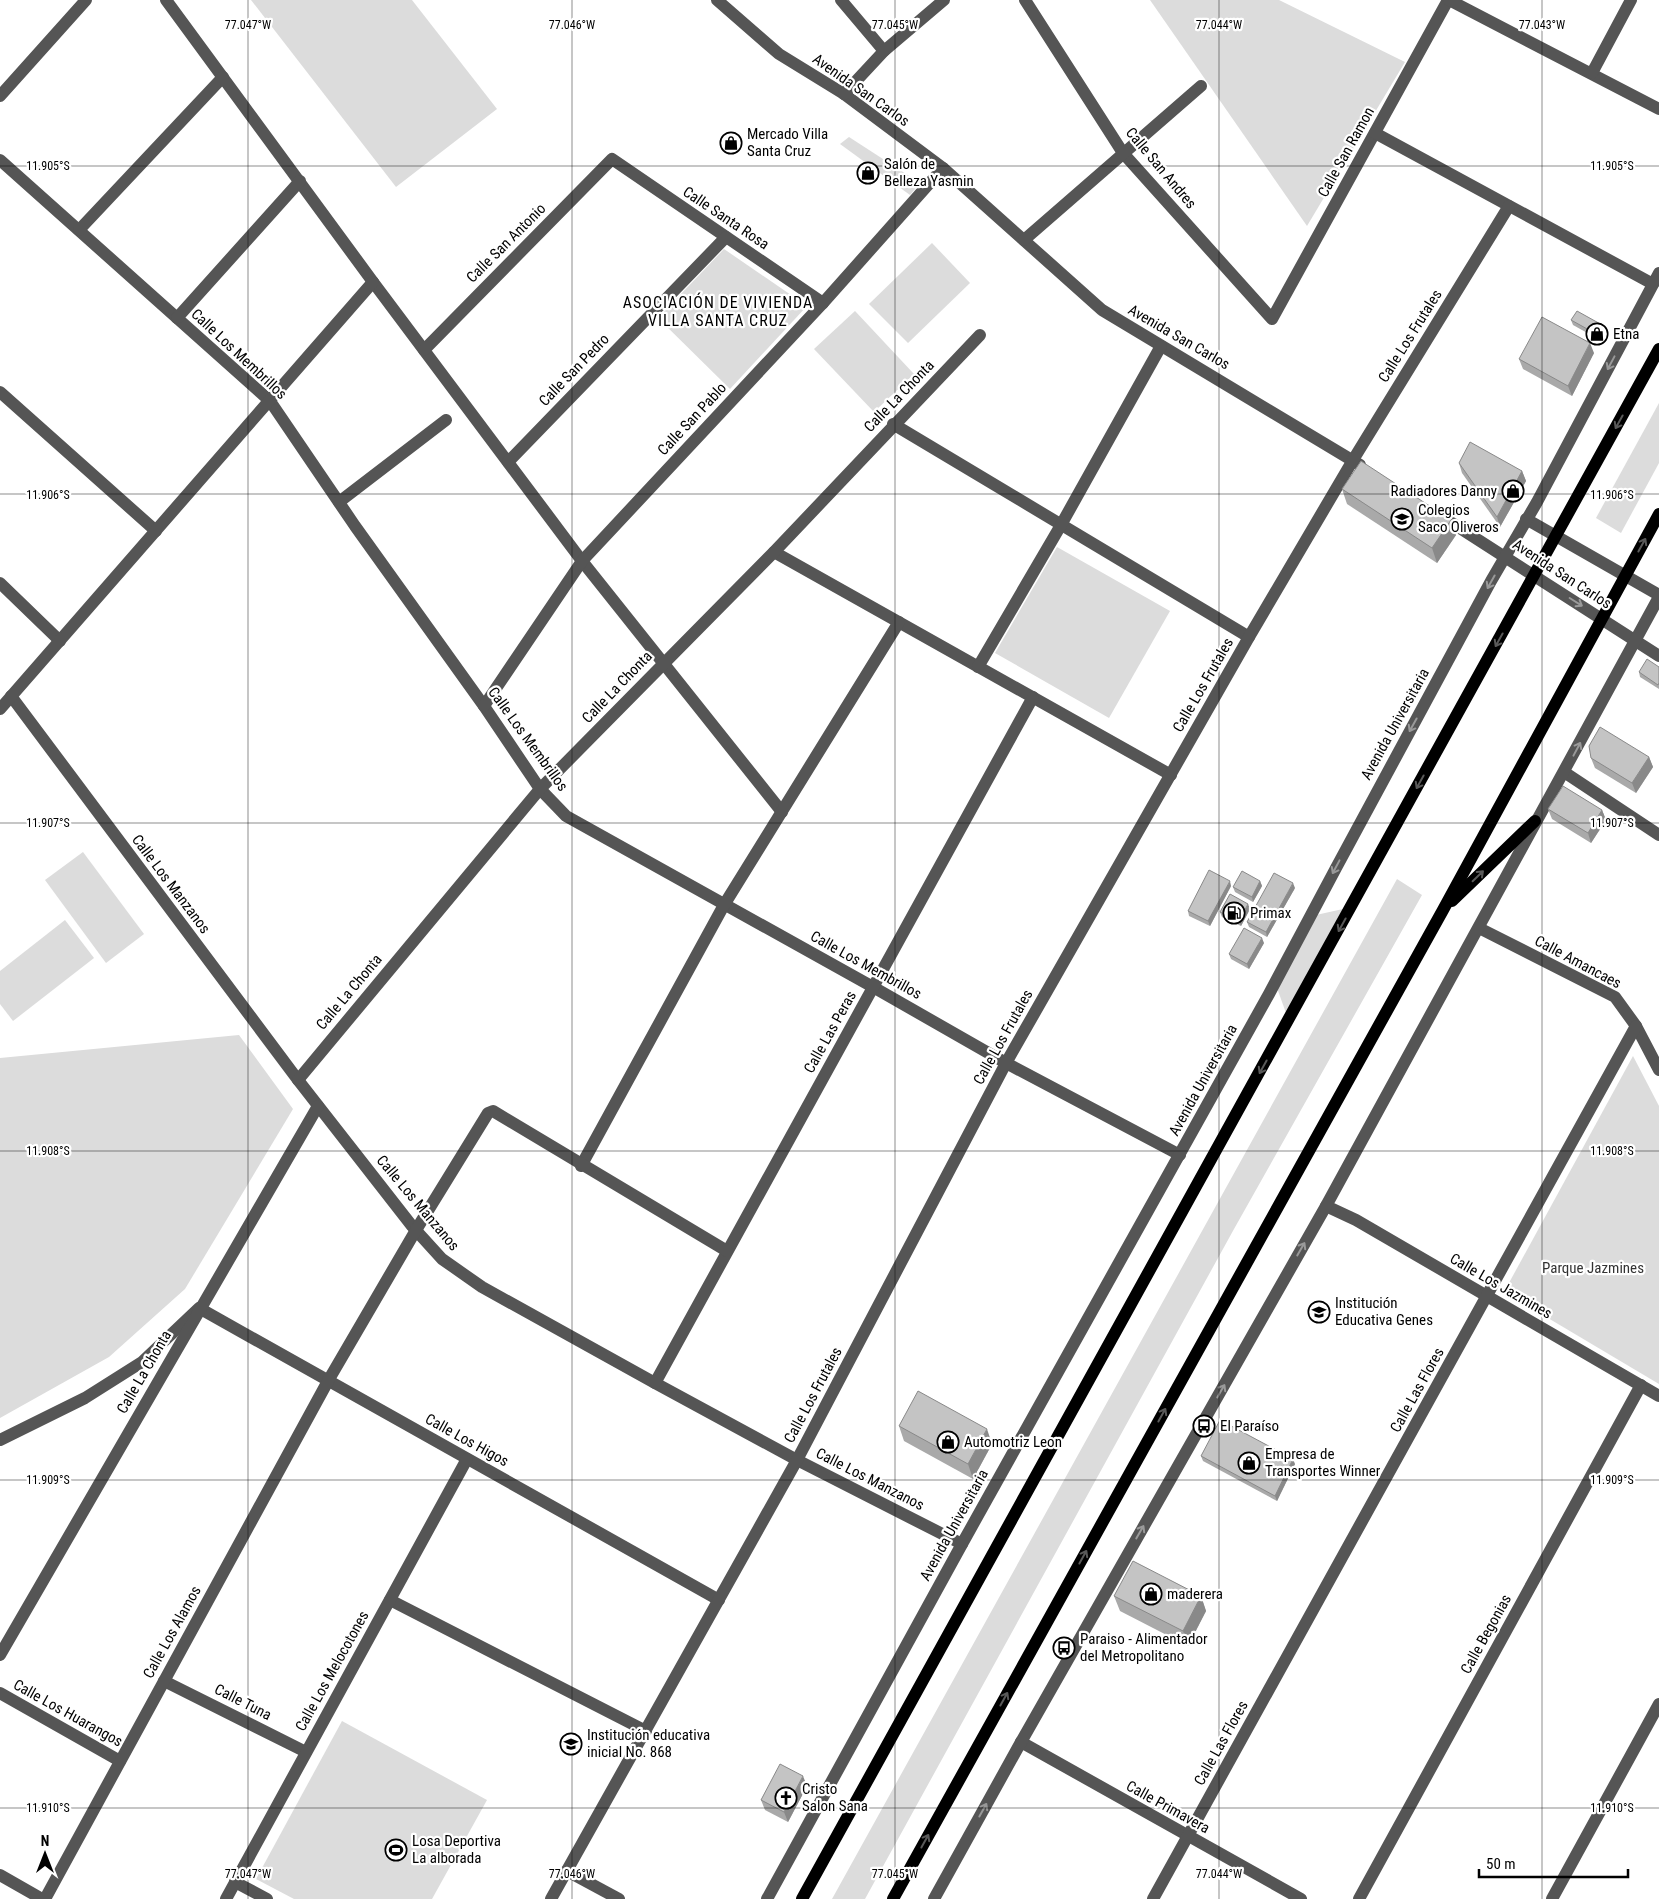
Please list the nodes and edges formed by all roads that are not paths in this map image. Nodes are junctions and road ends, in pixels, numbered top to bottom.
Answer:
1 (86, 0) edge
2 (166, 0) edge
3 (717, 0) edge
4 (841, 0) edge
5 (944, 0) edge
6 (1025, 0) edge
7 (1448, 0) edge
8 (1631, 0) edge
9 (884, 51) junction
10 (1592, 73) junction
11 (223, 77) junction
12 (1201, 86) dead end
13 (844, 94) junction
14 (0, 96) edge
15 (1659, 109) edge
16 (1375, 133) junction
17 (1123, 153) junction
18 (612, 159) joint
19 (0, 160) edge
20 (943, 168) junction
21 (300, 181) junction
22 (1509, 206) junction
23 (79, 230) junction
24 (726, 237) junction
25 (1024, 240) junction
26 (1656, 279) edge
27 (373, 282) junction
28 (823, 303) junction
29 (177, 318) junction
30 (1272, 319) joint
31 (980, 335) dead end
32 (1161, 346) junction
33 (1659, 349) edge
34 (424, 350) junction
35 (0, 392) edge
36 (270, 401) junction
37 (446, 420) dead end
38 (893, 424) junction
39 (1353, 460) junction
40 (508, 462) junction
41 (1369, 470) edge
42 (339, 502) junction
43 (1425, 506) edge
44 (1659, 514) edge
45 (1526, 519) junction
46 (1061, 525) junction
47 (156, 531) junction
48 (1556, 536) junction
49 (774, 552) junction
50 (1505, 556) junction
51 (582, 561) junction
52 (1535, 575) junction
53 (1626, 576) junction
54 (0, 583) edge
55 (1659, 596) edge
56 (1602, 618) junction
57 (899, 622) junction
58 (1249, 637) junction
59 (1636, 640) junction
60 (60, 641) junction
61 (1659, 656) edge
62 (662, 663) junction
63 (978, 667) junction
64 (11, 696) junction
65 (1033, 698) junction
66 (484, 706) junction
67 (0, 709) edge
68 (1564, 772) junction
69 (1171, 775) junction
70 (540, 789) junction
71 (782, 812) junction
72 (1535, 821) junction
73 (1659, 835) edge
74 (724, 905) junction
75 (1443, 910) junction
76 (1479, 928) junction
77 (873, 987) junction
78 (1636, 1026) junction
79 (1006, 1063) junction
80 (1659, 1070) edge
81 (298, 1080) junction
82 (318, 1106) junction
83 (1180, 1155) junction
84 (581, 1166) junction
85 (1326, 1206) junction
86 (416, 1230) junction
87 (728, 1251) junction
88 (1488, 1297) junction
89 (199, 1308) junction
90 (328, 1381) junction
91 (655, 1383) junction
92 (1641, 1385) junction
93 (1659, 1396) edge
94 (0, 1440) edge
95 (467, 1458) junction
96 (797, 1460) junction
97 (962, 1544) junction
98 (390, 1600) junction
99 (719, 1600) junction
100 (0, 1654) edge
101 (164, 1681) junction
102 (0, 1693) edge
103 (1659, 1704) edge
104 (646, 1730) junction
105 (1021, 1742) junction
106 (306, 1752) junction
107 (120, 1761) junction
108 (1188, 1836) junction
109 (567, 1872) junction
110 (0, 1875) edge
111 (236, 1882) junction
112 (43, 1899) edge
113 (226, 1899) edge
114 (267, 1899) edge
115 (551, 1899) edge
116 (619, 1899) edge
117 (768, 1899) edge
118 (802, 1899) edge
119 (893, 1899) edge
120 (934, 1899) edge
121 (1153, 1899) edge
122 (1301, 1899) edge
123 (1359, 1899) edge
124 (1552, 1899) edge

1 - 14 street
2 - 11 street
3 - 13 street, Avenida San Carlos
4 - 9 street
5 - 9 street
6 - 17 street, Calle San Andres
7 - 10 street
7 - 16 street, Calle San Ramon
8 - 10 street
9 - 13 street
10 - 15 street
11 - 21 street
11 - 23 street
12 - 17 street
13 - 20 street, Avenida San Carlos
16 - 22 street
16 - 30 street, Calle San Ramon
17 - 25 street
17 - 30 street, Calle San Andres
18 - 24 street, Calle Santa Rosa
18 - 34 street, Calle San Antonio
19 - 23 street, Calle Los Membrillos
20 - 25 street, Avenida San Carlos
20 - 28 street, Calle San Pablo
21 - 27 street
21 - 29 street
22 - 26 street
22 - 39 street, Calle Los Frutales
23 - 29 street, Calle Los Membrillos
24 - 28 street, Calle Santa Rosa
24 - 40 street, Calle San Pedro
25 - 32 street, Avenida San Carlos
26 -> 45 street, Avenida Universitaria
27 - 34 street
27 - 36 street
28 - 51 street, Calle San Pablo
29 - 36 street, Calle Los Membrillos
31 - 38 street, Calle La Chonta
32 - 39 street, Avenida San Carlos
32 - 46 street
33 -> 48 main road
34 - 40 street
35 - 47 street
36 - 42 street, Calle Los Membrillos
36 - 47 street
37 - 42 street
38 - 46 street
38 - 49 street, Calle La Chonta
39 - 41 street, Avenida San Carlos
39 - 58 street, Calle Los Frutales
40 - 51 street
42 - 66 street, Calle Los Membrillos
43 - 50 street, Avenida San Carlos
53 -> 44 main road
45 - 48 street, Avenida San Carlos
45 - 50 street, Avenida Universitaria
46 - 58 street
46 - 63 street
47 - 60 street
48 - 52 main road
48 - 53 street, Avenida San Carlos
49 - 57 street
49 - 62 street, Calle La Chonta
50 - 52 street, Avenida San Carlos
50 -> 83 street, Avenida Universitaria
51 - 62 street
51 - 66 street, Calle San Pablo
52 -> 56 street, Avenida San Carlos
52 -> 118 main road
53 - 55 street, Avenida San Carlos
53 - 56 main road
54 - 60 street
55 - 59 street
56 - 59 street, Avenida San Carlos
56 - 75 main road
57 - 63 street
57 - 71 street
58 - 69 street, Calle Los Frutales
59 - 61 street, Avenida San Carlos
68 -> 59 street
60 - 64 street
62 - 70 street, Calle La Chonta
62 - 71 street
63 - 65 street
64 - 67 street
64 - 81 street, Calle Los Manzanos
65 - 69 street
65 - 77 street, Calle Las Peras
66 - 70 street, Calle Los Membrillos
68 - 72 street
68 - 73 street
69 - 79 street, Calle Los Frutales
70 - 74 street, Calle Los Membrillos
70 - 81 street, Calle La Chonta
71 - 74 street
75 -> 72 main road
72 - 76 street
74 - 77 street, Calle Los Membrillos
74 - 84 street
119 -> 75 main road
76 - 78 street, Calle Amancaes
76 - 85 street
77 - 79 street, Calle Los Membrillos
77 - 87 street, Calle Las Peras
78 - 80 street, Calle Amancaes
78 - 88 street, Calle Las Flores
79 - 83 street, Calle Los Membrillos
79 - 96 street, Calle Los Frutales
81 - 82 street, Calle Los Manzanos
82 - 86 street, Calle Los Manzanos
82 - 89 street, Calle La Chonta
83 - 97 street, Avenida Universitaria
84 - 86 street, Calle Los Alamos
84 - 87 street
85 - 88 street, Calle Los Jazmines
105 -> 85 street
86 - 90 street, Calle Los Alamos
86 - 91 street, Calle Los Manzanos
87 - 91 street, Calle Las Peras
88 - 92 street, Calle Los Jazmines
88 - 108 street, Calle Las Flores
89 - 90 street, Calle Los Higos
89 - 94 street
89 - 100 street, Calle La Chonta
90 - 95 street, Calle Los Higos
90 - 101 street, Calle Los Alamos
91 - 96 street, Calle Los Manzanos
92 - 93 street, Calle Los Jazmines
92 - 123 street, Calle Begonias
95 - 98 street, Calle Los Melocotones
95 - 99 street, Calle Los Higos
96 - 97 street, Calle Los Manzanos
96 - 99 street, Calle Los Frutales
97 - 117 street, Avenida Universitaria
98 - 104 street
98 - 106 street, Calle Los Melocotones
99 - 104 street, Calle Los Frutales
101 - 106 street, Calle Tuna
101 - 107 street, Calle Los Alamos
102 - 107 street, Calle Los Huarangos
103 - 124 street
104 - 109 street, Calle Los Frutales
105 - 108 street, Calle Primavera
120 -> 105 street
106 - 111 street, Calle Los Melocotones
107 - 112 street, Calle Los Alamos
108 - 121 street, Calle Las Flores
108 - 122 street, Calle Primavera
109 - 115 street, Calle Los Frutales
109 - 116 street
110 - 112 street
111 - 113 street, Calle Los Melocotones
111 - 114 street

